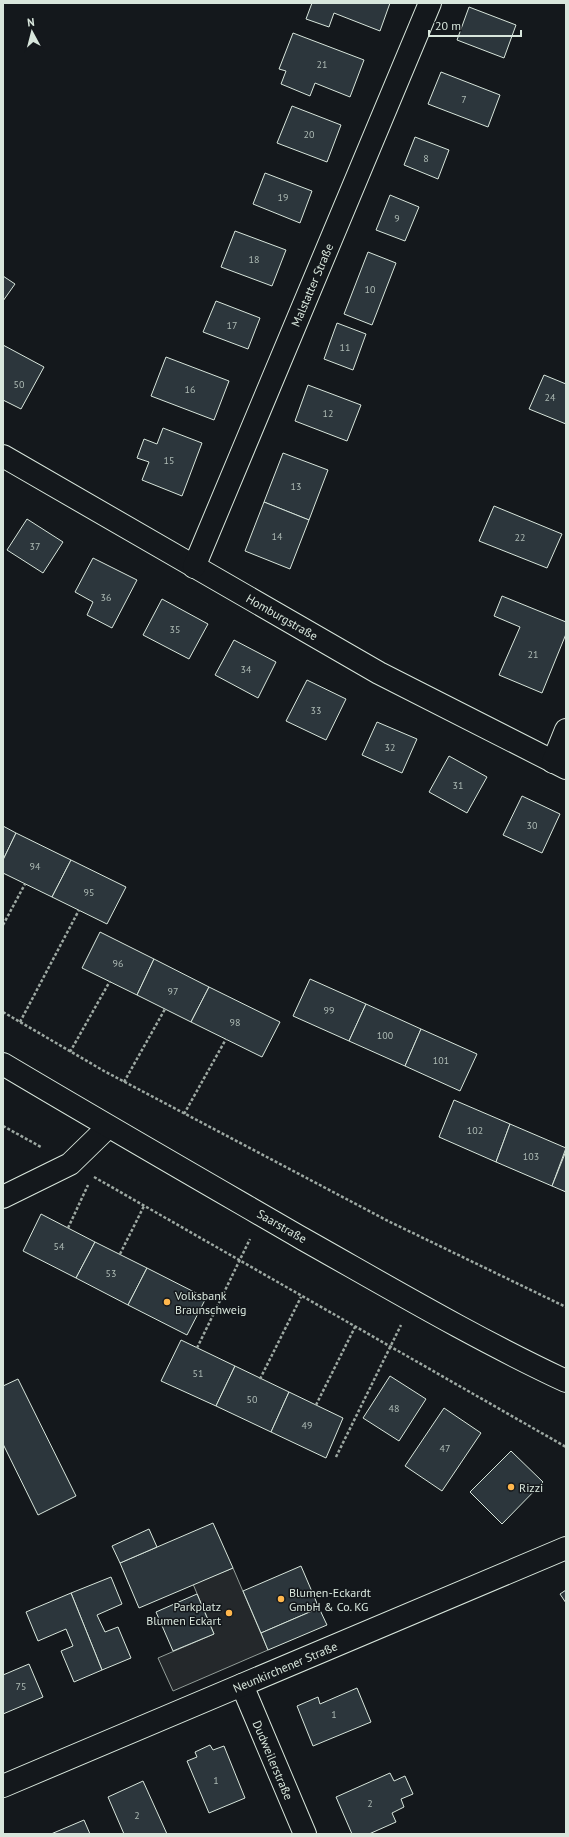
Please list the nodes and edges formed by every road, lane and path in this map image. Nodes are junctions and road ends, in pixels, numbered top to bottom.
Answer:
1 (430, 3) edge
2 (3, 456) edge
3 (194, 567) junction
4 (566, 730) edge
5 (559, 765) edge
6 (25, 884) dead end
7 (79, 910) dead end
8 (3, 925) edge
9 (110, 981) dead end
10 (165, 1009) dead end
11 (3, 1012) edge
12 (20, 1022) junction
13 (226, 1039) dead end
14 (70, 1052) junction
15 (3, 1064) edge
16 (124, 1082) junction
17 (184, 1114) junction
18 (3, 1126) edge
19 (108, 1127) junction
20 (70, 1164) junction
21 (92, 1177) junction
22 (3, 1197) edge
23 (144, 1206) junction
24 (262, 1215) junction
25 (68, 1228) dead end
26 (120, 1254) dead end
27 (239, 1261) junction
28 (301, 1297) junction
29 (413, 1300) junction
30 (566, 1307) edge
31 (354, 1327) junction
32 (390, 1347) junction
33 (197, 1348) dead end
34 (260, 1379) dead end
35 (566, 1381) edge
36 (316, 1405) dead end
37 (566, 1447) edge
38 (336, 1457) dead end
39 (566, 1548) edge
40 (242, 1685) junction
41 (3, 1786) edge
42 (305, 1834) edge

1 - 3 street, Malstatter Straße
2 - 3 street, Homburgstraße
3 - 5 street, Homburgstraße
4 - 5 street
6 - 8 path
7 - 12 path
9 - 14 path
10 - 16 path
11 - 12 path
12 - 14 path
13 - 17 path
14 - 16 path
15 - 19 street, Saarstraße
16 - 17 path
17 - 30 path
18 - 20 path
19 - 20 street
19 - 24 street, Saarstraße
20 - 21 path
20 - 22 street
21 - 23 path
21 - 25 path
23 - 26 path
23 - 27 path
24 - 27 path
24 - 29 street, Saarstraße
27 - 28 path
27 - 33 path
28 - 31 path
28 - 34 path
29 - 32 path
29 - 35 street, Saarstraße
31 - 32 path
31 - 36 path
32 - 37 path
32 - 38 path
39 - 40 street, Neunkirchener Straße
40 - 41 street, Neunkirchener Straße
40 - 42 street, Dudweilerstraße

